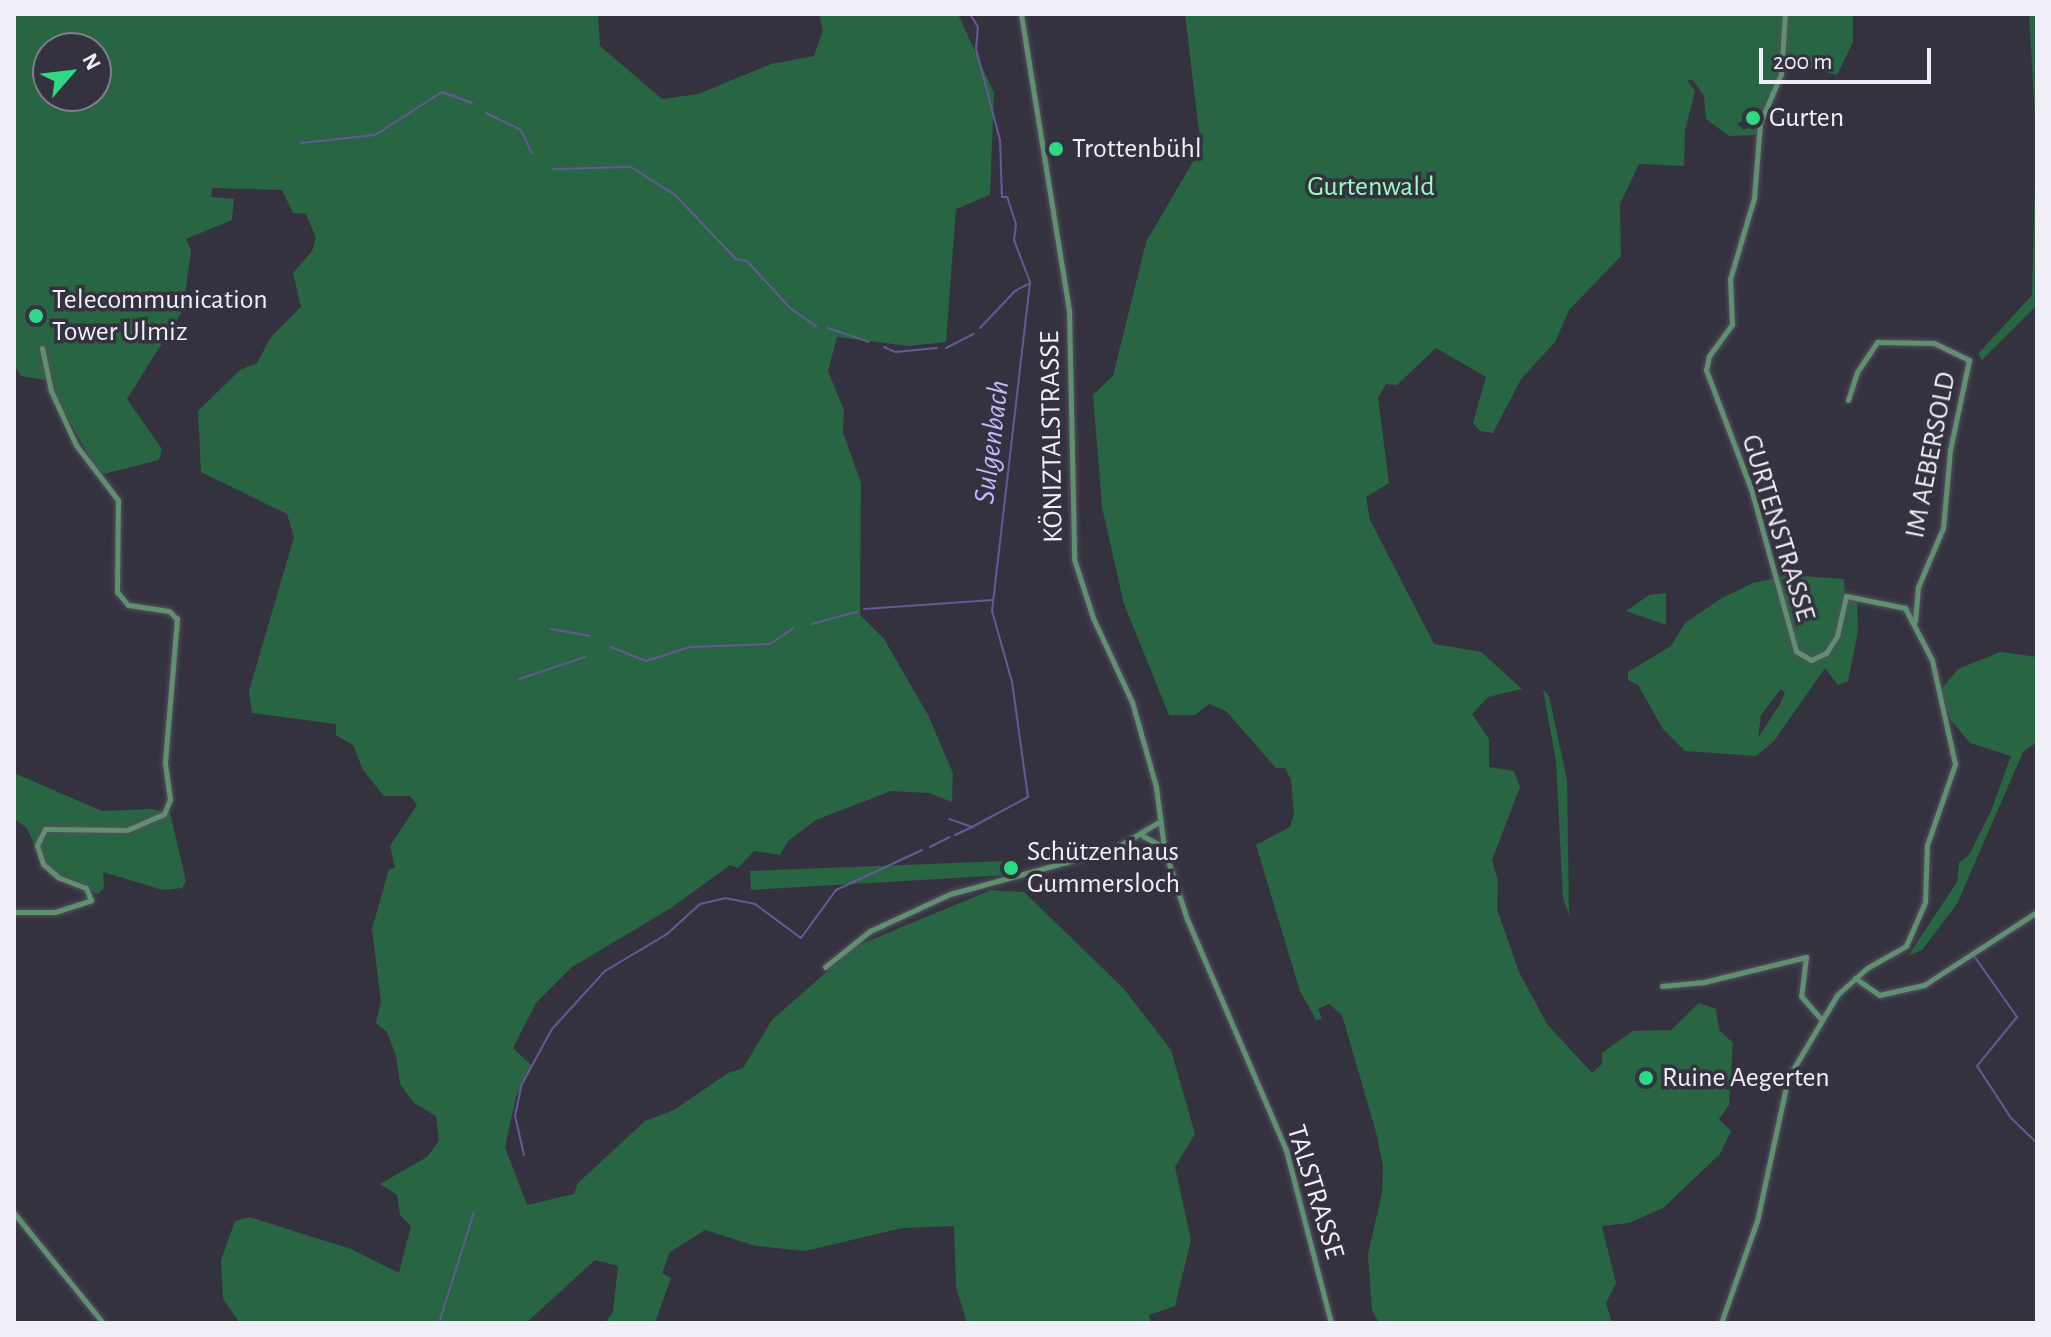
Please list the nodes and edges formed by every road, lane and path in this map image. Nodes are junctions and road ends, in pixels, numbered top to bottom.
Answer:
1 (1021, 14) edge
2 (1785, 14) edge
3 (42, 348) dead end
4 (1848, 400) dead end
5 (1915, 622) junction
6 (1160, 821) junction
7 (1142, 836) junction
8 (1164, 848) junction
9 (14, 912) edge
10 (2037, 912) edge
11 (825, 967) dead end
12 (1855, 978) junction
13 (1662, 986) dead end
14 (1821, 1019) junction
15 (1251, 1076) joint
16 (14, 1213) edge
17 (103, 1323) edge
18 (1331, 1323) edge
19 (1721, 1323) edge

1 - 6 street, KÖNIZTALSTRASSE
2 - 5 street, GURTENSTRASSE
3 - 9 street
4 - 5 street, IM AEBERSOLD
5 - 12 street
6 - 7 street
6 - 8 street, KÖNIZTALSTRASSE
7 - 8 street
7 - 11 street
8 - 15 street, KÖNIZTALSTRASSE
10 - 12 street
12 - 14 street
13 - 14 street
14 - 19 street
15 - 18 street, TALSTRASSE
16 - 17 street

